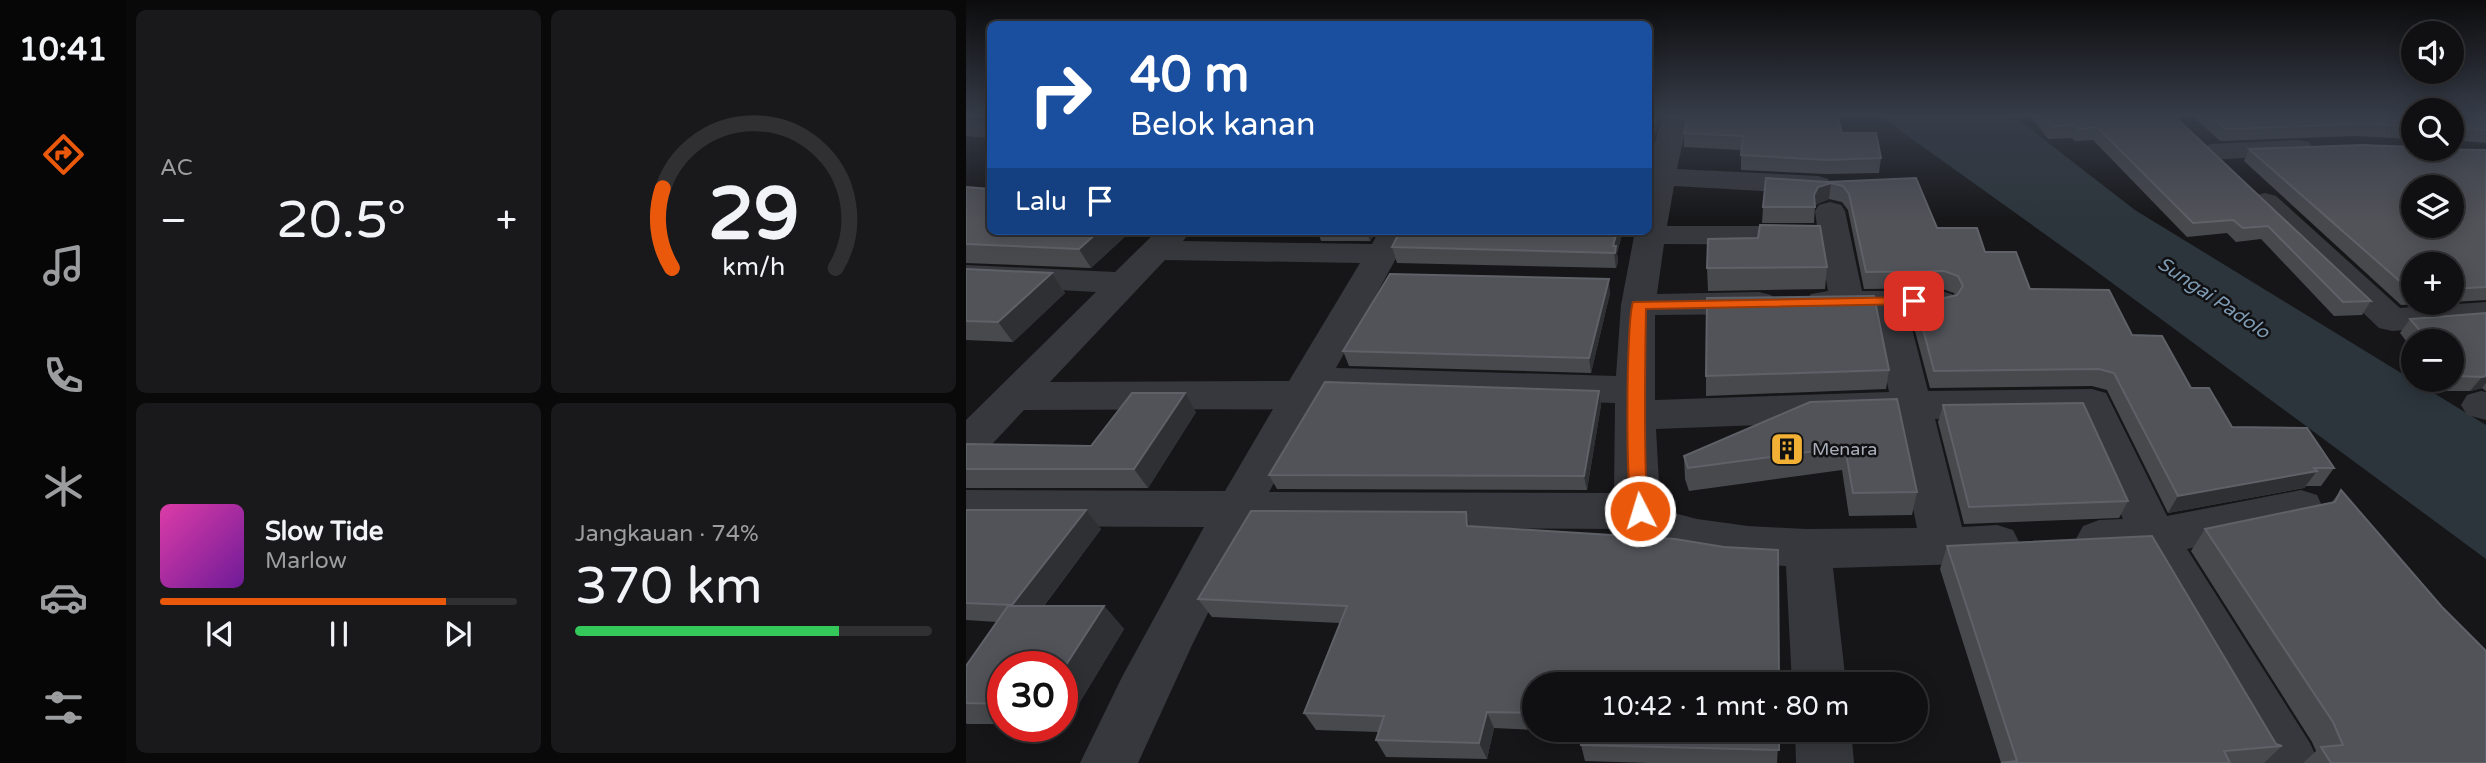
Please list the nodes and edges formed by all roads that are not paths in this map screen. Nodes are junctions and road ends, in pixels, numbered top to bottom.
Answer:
1 (1664, 150) edge
2 (2210, 150) edge
3 (1655, 176) edge
4 (1652, 211) edge
5 (1650, 235) joint
6 (1835, 236) junction
7 (1165, 241) edge
8 (1390, 259) edge
9 (966, 275) edge
10 (1125, 283) junction
11 (1632, 289) junction
12 (1888, 301) junction
13 (1847, 302) junction
14 (1940, 302) edge
15 (2486, 313) edge
16 (1305, 388) junction
17 (1013, 396) junction
18 (1636, 402) junction
19 (1912, 405) junction
20 (966, 445) edge
21 (966, 508) edge
22 (2301, 508) edge
23 (1237, 511) junction
24 (1640, 511) junction
25 (2154, 537) junction
26 (1944, 547) junction
27 (1808, 549) junction
28 (1818, 672) edge
29 (1824, 742) edge
30 (1109, 763) edge
31 (1825, 763) edge
32 (2290, 763) edge

1 - 3 street
2 - 15 street
3 - 4 street
3 - 6 street
5 - 6 street
5 - 11 street
6 - 13 street
7 - 8 street
7 - 10 street
8 - 16 street
9 - 10 street
10 - 17 street
11 - 13 street
11 - 18 street
12 - 13 street
12 - 14 street
12 - 19 street
16 - 17 street
16 - 18 street
16 - 23 street
17 - 20 street
18 - 19 street
18 - 24 street
19 - 25 street
19 - 26 street
21 - 23 street
22 - 25 street
23 - 24 street
23 - 30 street
24 - 27 street
25 - 26 street
25 - 32 street
26 - 27 street
27 - 28 street
29 - 31 street

